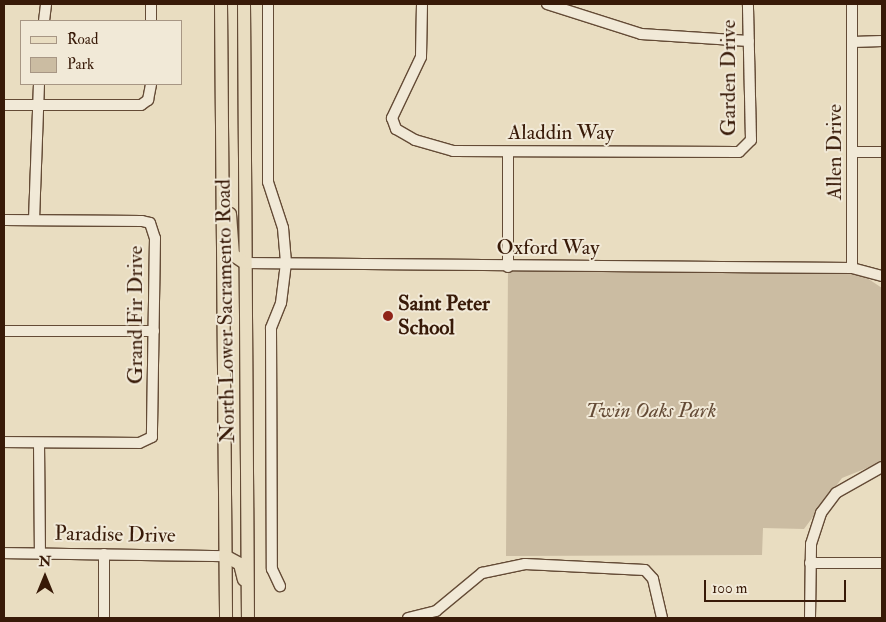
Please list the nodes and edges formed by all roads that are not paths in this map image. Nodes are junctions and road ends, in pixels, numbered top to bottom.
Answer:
1 (46, 4) edge
2 (151, 4) edge
3 (221, 4) edge
4 (244, 4) edge
5 (268, 4) edge
6 (422, 4) edge
7 (546, 4) edge
8 (748, 4) edge
9 (852, 4) edge
10 (44, 20) edge
11 (151, 20) edge
12 (882, 41) edge
13 (749, 42) junction
14 (853, 42) junction
15 (39, 85) edge
16 (151, 85) edge
17 (4, 105) edge
18 (37, 105) junction
19 (743, 150) joint
20 (508, 152) junction
21 (854, 152) junction
22 (882, 152) edge
23 (222, 167) junction
24 (4, 220) edge
25 (34, 220) junction
26 (245, 263) junction
27 (286, 263) junction
28 (508, 267) junction
29 (852, 268) junction
30 (882, 276) edge
31 (4, 331) edge
32 (154, 331) junction
33 (4, 442) edge
34 (39, 443) junction
35 (882, 467) edge
36 (4, 553) edge
37 (40, 553) junction
38 (104, 554) junction
39 (225, 556) junction
40 (810, 563) junction
41 (882, 563) edge
42 (280, 586) dead end
43 (247, 594) junction
44 (104, 618) edge
45 (226, 618) edge
46 (248, 618) edge
47 (408, 618) edge
48 (662, 618) edge
49 (810, 618) edge

1 - 10 street
2 - 11 street
3 - 23 main road, North Lower Sacramento Road
4 - 26 main road, North Lower Sacramento Road
5 - 27 street
6 - 20 street, Aladdin Way
7 - 13 street
8 - 13 street, Garden Drive
9 - 14 street, Allen Drive
12 - 14 street
13 - 19 street, Garden Drive
14 - 21 street, Allen Drive
15 - 18 street
16 - 18 street
17 - 18 street
18 - 25 street
19 - 20 street, Aladdin Way
20 - 28 street
21 - 22 street
21 - 29 street, Allen Drive
23 - 26 main road
23 - 39 main road, North Lower Sacramento Road
24 - 25 street
25 - 32 street, Grand Fir Drive
26 - 27 street, Oxford Way
26 - 43 main road, North Lower Sacramento Road
27 - 28 street, Oxford Way
27 - 42 street
28 - 29 street, Oxford Way
29 - 30 street
31 - 32 street
32 - 34 street, Grand Fir Drive
33 - 34 street
34 - 37 street
35 - 40 street
36 - 37 street, Paradise Drive
37 - 38 street, Paradise Drive
38 - 39 street, Paradise Drive
38 - 44 street
39 - 43 main road
39 - 45 main road, North Lower Sacramento Road
40 - 41 street
40 - 49 street
43 - 46 main road, North Lower Sacramento Road
47 - 48 street

